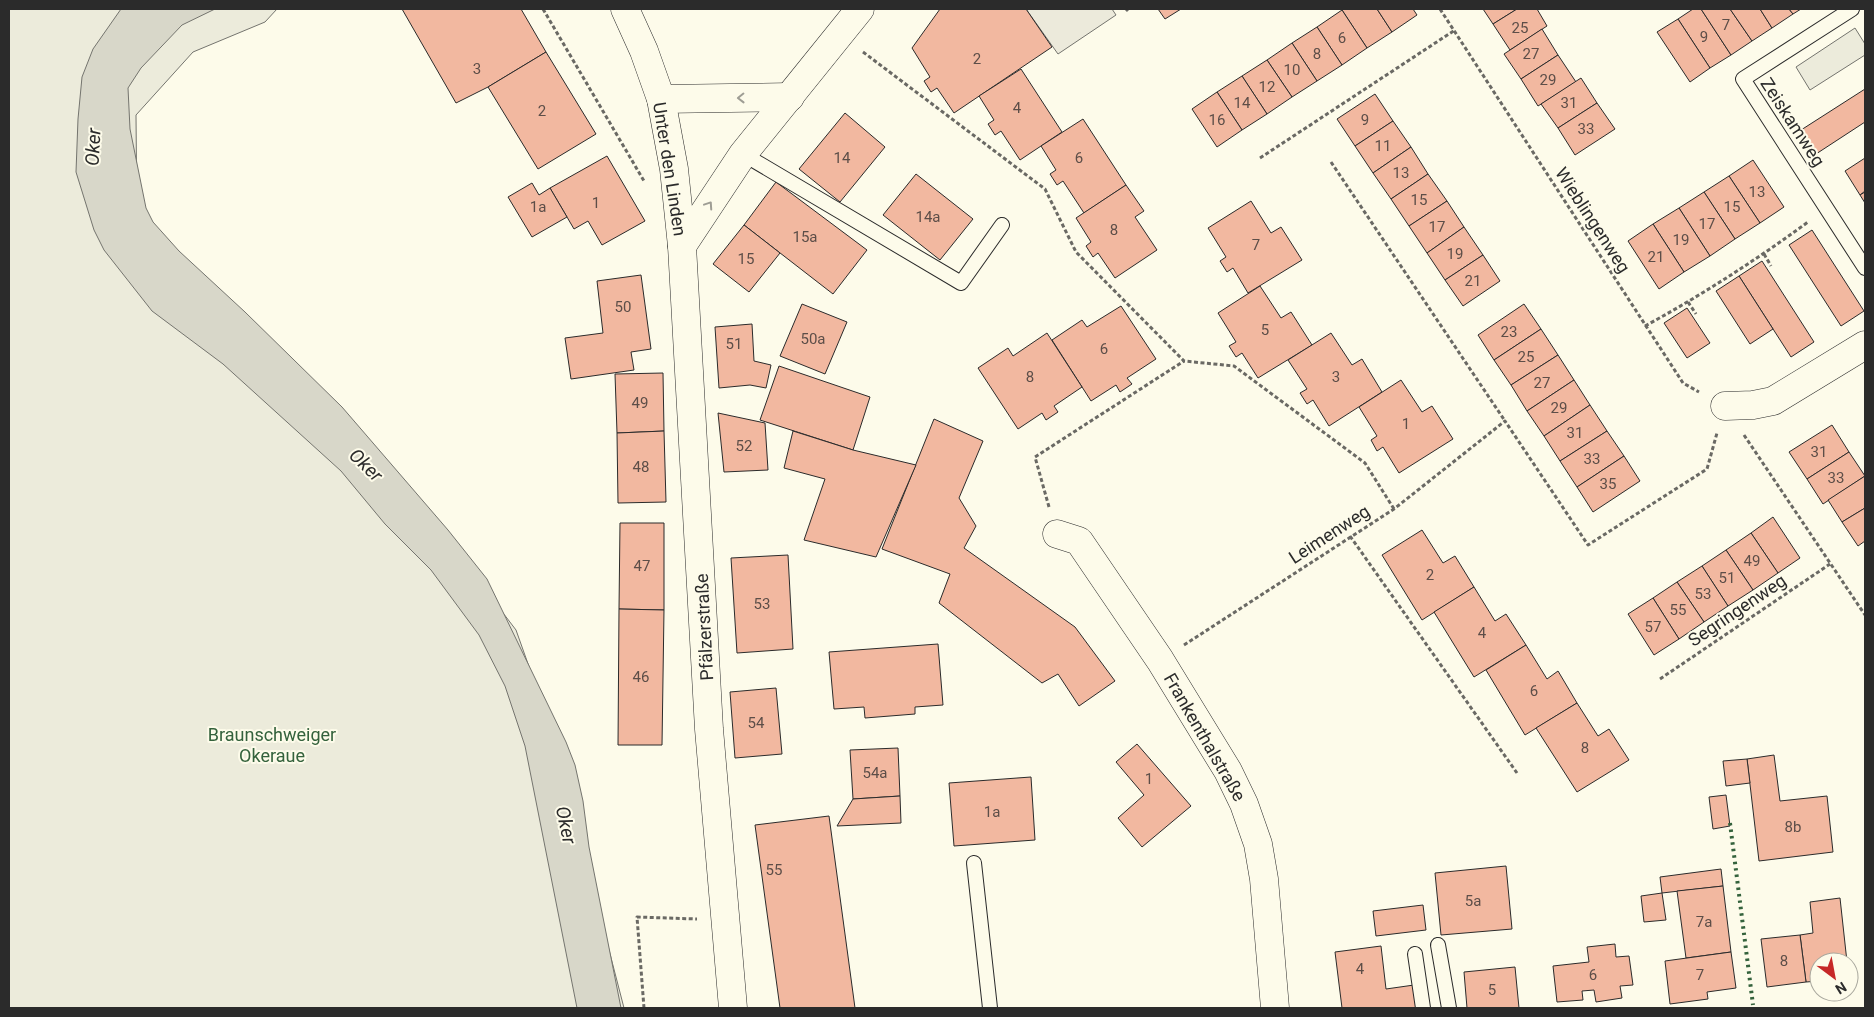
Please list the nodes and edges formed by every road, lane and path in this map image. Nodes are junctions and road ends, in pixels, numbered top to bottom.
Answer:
1 (542, 9) edge
2 (625, 9) edge
3 (860, 9) edge
4 (1440, 9) edge
5 (1852, 9) edge
6 (1455, 30) junction
7 (840, 34) junction
8 (790, 97) junction
9 (661, 99) junction
10 (743, 154) junction
11 (1260, 158) dead end
12 (1331, 162) dead end
13 (647, 186) dead end
14 (1827, 209) junction
15 (1002, 225) dead end
16 (682, 246) junction
17 (1764, 254) junction
18 (1771, 266) dead end
19 (1865, 268) edge
20 (1688, 302) junction
21 (1696, 314) dead end
22 (1645, 326) junction
23 (1865, 345) edge
24 (1184, 361) junction
25 (1725, 406) junction
26 (1505, 421) junction
27 (1394, 509) junction
28 (1057, 534) joint
29 (1350, 536) junction
30 (1830, 564) junction
31 (1865, 615) edge
32 (1160, 660) junction
33 (1660, 679) dead end
34 (1517, 773) dead end
35 (974, 863) dead end
36 (726, 920) junction
37 (1438, 945) dead end
38 (1415, 954) dead end
39 (644, 1008) edge
40 (733, 1008) edge
41 (990, 1008) edge
42 (1275, 1008) edge
43 (1423, 1008) edge
44 (1449, 1008) edge

1 - 13 path
2 - 9 street, Unter den Linden
3 - 7 street
4 - 6 path, Wieblingenweg
5 - 14 lane, Zeiskamweg
6 - 11 path
6 - 22 path, Wieblingenweg
7 - 8 street
7 - 24 path
8 -> 9 street
8 - 10 street
9 - 16 street, Unter den Linden
10 - 15 lane
16 -> 10 street
12 - 26 path
14 - 17 path
14 - 19 lane, Zeiskamweg
16 - 36 street, Pfälzerstraße
17 - 18 path
17 - 20 path
20 - 21 path
20 - 22 path
22 - 25 path, Wieblingenweg
23 - 25 street
24 - 27 path
24 - 28 path
25 - 26 path
25 - 30 path
26 - 27 path, Leimenweg
27 - 29 path, Leimenweg
28 - 32 street, Frankenthalstraße
29 - 32 path, Leimenweg
29 - 34 path
30 - 31 path
30 - 33 path, Segringenweg
32 - 42 street, Frankenthalstraße
35 - 41 lane
36 - 39 path
36 - 40 street, Pfälzerstraße
37 - 44 lane
38 - 43 lane

